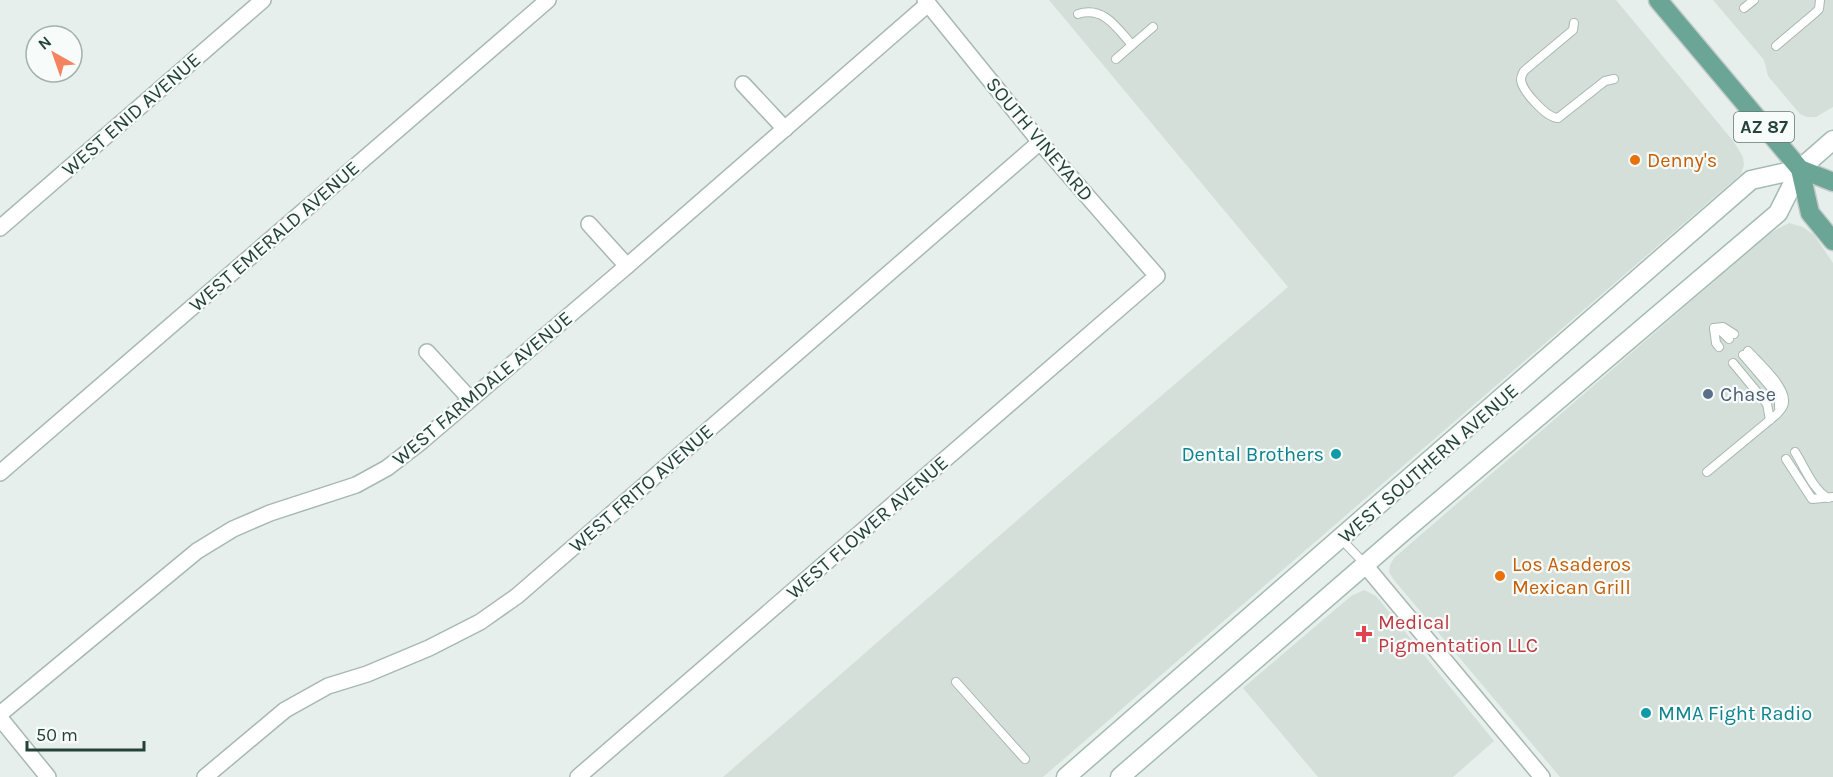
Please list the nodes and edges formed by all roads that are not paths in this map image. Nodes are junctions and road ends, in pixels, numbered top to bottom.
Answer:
1 (263, 0) edge
2 (548, 0) edge
3 (1658, 0) edge
4 (1754, 0) edge
5 (1820, 0) edge
6 (927, 2) edge
7 (1744, 8) dead end
8 (1078, 14) dead end
9 (1574, 23) dead end
10 (1153, 27) dead end
11 (1132, 45) junction
12 (1776, 46) dead end
13 (1116, 59) dead end
14 (1614, 79) dead end
15 (743, 84) dead end
16 (785, 129) junction
17 (1833, 140) edge
18 (1040, 142) junction
19 (1800, 169) junction
20 (1833, 182) edge
21 (589, 224) dead end
22 (0, 228) edge
23 (1833, 242) edge
24 (627, 266) junction
25 (1157, 276) joint
26 (1731, 336) dead end
27 (1719, 347) dead end
28 (427, 352) dead end
29 (1745, 353) dead end
30 (1733, 363) dead end
31 (470, 399) junction
32 (1770, 420) junction
33 (1795, 452) dead end
34 (1786, 459) dead end
35 (2, 466) edge
36 (1707, 472) dead end
37 (1831, 497) edge
38 (1341, 539) junction
39 (1365, 565) junction
40 (956, 682) dead end
41 (0, 716) edge
42 (1025, 759) dead end
43 (48, 777) edge
44 (205, 777) edge
45 (578, 777) edge
46 (1066, 777) edge
47 (1120, 777) edge
48 (1542, 777) edge

1 - 22 street, WEST ENID AVENUE
2 - 35 street, WEST EMERALD AVENUE
3 - 19 main road, AZ 87
4 - 7 lane
5 - 12 lane
6 - 16 street, WEST FARMDALE AVENUE
6 - 18 street, SOUTH VINEYARD
8 - 11 lane
9 - 14 lane
10 - 11 lane
11 - 13 lane
15 - 16 street
16 - 24 street, WEST FARMDALE AVENUE
17 - 19 main road, WEST SOUTHERN AVENUE
18 - 25 street, SOUTH VINEYARD
18 - 44 street, WEST FRITO AVENUE
19 - 20 main road, AZ 87
19 - 23 main road, AZ 87
19 - 38 main road, WEST SOUTHERN AVENUE
19 - 39 main road, WEST SOUTHERN AVENUE
21 - 24 street
24 - 31 street, WEST FARMDALE AVENUE
25 - 45 street, WEST FLOWER AVENUE
26 - 27 lane
28 - 31 street
29 - 32 lane
30 - 32 lane
31 - 41 street, WEST FARMDALE AVENUE
32 - 36 lane
33 - 37 lane
34 - 37 lane
38 - 39 lane
38 - 46 main road, WEST SOUTHERN AVENUE
39 - 47 main road, WEST SOUTHERN AVENUE
39 - 48 street
40 - 42 lane
41 - 43 street

